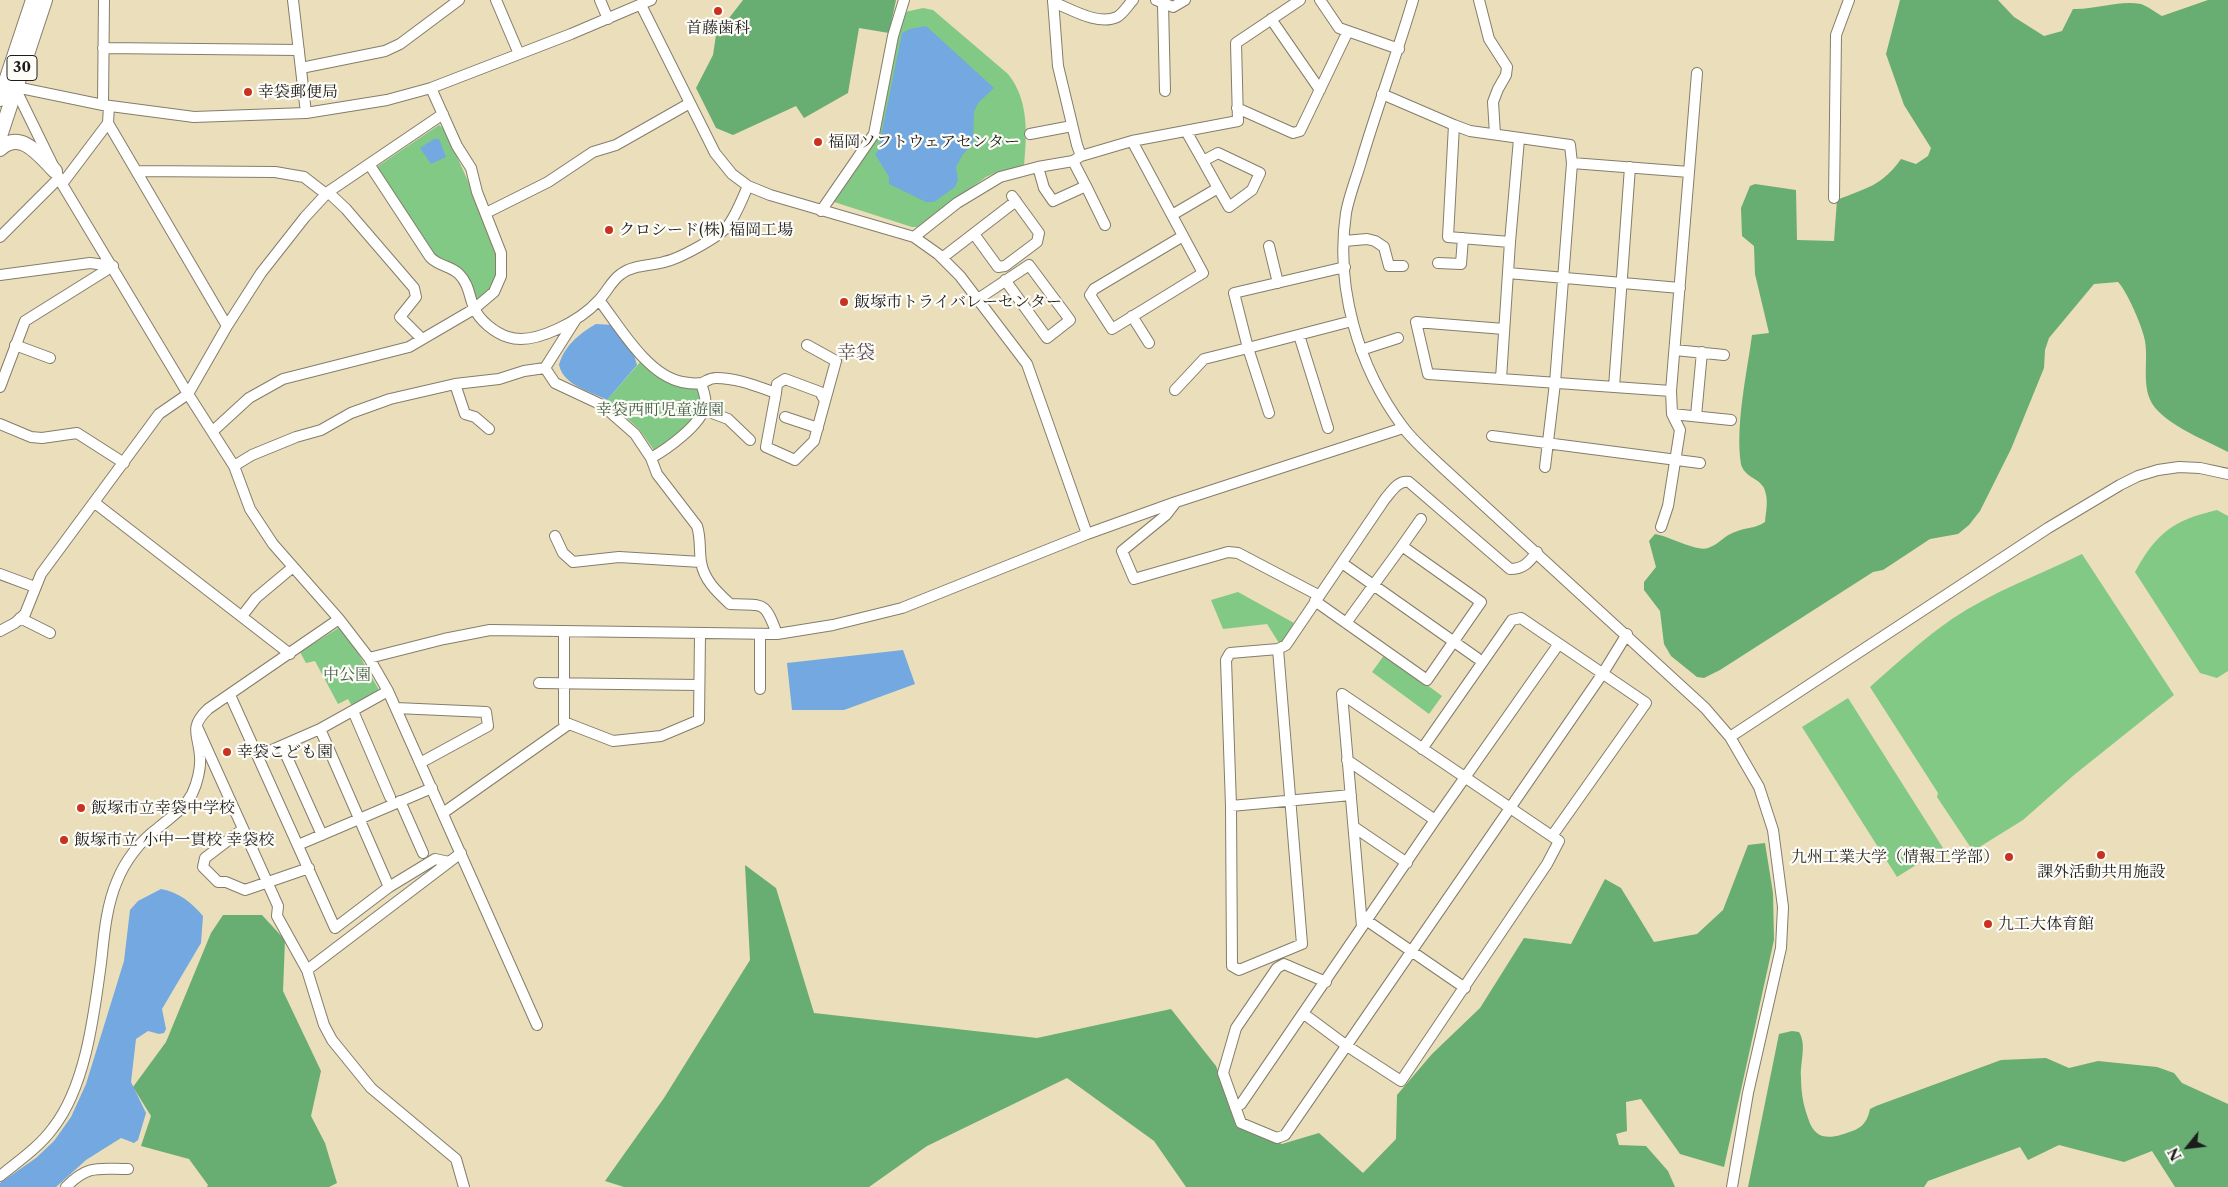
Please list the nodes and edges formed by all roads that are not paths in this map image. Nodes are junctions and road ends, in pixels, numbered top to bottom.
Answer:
1 (33, 0) edge
2 (45, 0) edge
3 (104, 0) edge
4 (293, 0) edge
5 (459, 0) edge
6 (496, 0) edge
7 (600, 0) edge
8 (651, 0) edge
9 (904, 0) edge
10 (1133, 0) edge
11 (1185, 0) edge
12 (1300, 0) edge
13 (1320, 0) edge
14 (1413, 0) edge
15 (1479, 0) edge
16 (1849, 0) edge
17 (1053, 1) edge
18 (1159, 2) edge
19 (641, 5) junction
20 (608, 19) junction
21 (1272, 19) junction
22 (1348, 31) junction
23 (103, 48) junction
24 (1398, 49) junction
25 (299, 50) junction
26 (519, 54) junction
27 (301, 68) junction
28 (1698, 73) dead end
29 (7, 85) edge
30 (432, 88) junction
31 (1320, 90) junction
32 (1165, 91) dead end
33 (1382, 94) junction
34 (0, 99) edge
35 (690, 104) junction
36 (106, 105) junction
37 (1237, 108) junction
38 (306, 114) junction
39 (443, 114) junction
40 (108, 123) junction
41 (1454, 125) junction
42 (1072, 126) junction
43 (1186, 131) junction
44 (1030, 134) dead end
45 (1495, 134) junction
46 (0, 136) edge
47 (1519, 139) junction
48 (1132, 141) junction
49 (0, 149) edge
50 (1077, 158) junction
51 (1203, 161) junction
52 (1572, 163) junction
53 (369, 164) junction
54 (1038, 167) junction
55 (1630, 167) junction
56 (137, 171) junction
57 (1689, 172) junction
58 (58, 177) junction
59 (748, 186) junction
60 (1086, 186) junction
61 (1218, 188) junction
62 (327, 193) junction
63 (1834, 198) dead end
64 (821, 211) junction
65 (486, 213) junction
66 (1172, 215) junction
67 (1105, 224) dead end
68 (974, 234) junction
69 (1183, 236) junction
70 (0, 237) edge
71 (914, 237) junction
72 (1463, 238) junction
73 (1344, 241) junction
74 (1510, 242) junction
75 (1269, 246) dead end
76 (942, 258) junction
77 (1438, 263) dead end
78 (113, 266) junction
79 (1344, 266) junction
80 (1403, 266) dead end
81 (1508, 274) junction
82 (0, 275) edge
83 (1563, 279) junction
84 (1005, 280) junction
85 (1278, 283) junction
86 (1622, 284) junction
87 (1680, 288) junction
88 (978, 299) junction
89 (599, 300) junction
90 (474, 309) junction
91 (1132, 316) junction
92 (577, 318) junction
93 (1352, 321) junction
94 (227, 326) junction
95 (1504, 329) junction
96 (1299, 335) junction
97 (1398, 338) dead end
98 (422, 339) junction
99 (1149, 343) dead end
100 (16, 344) junction
101 (807, 345) dead end
102 (1248, 348) junction
103 (1361, 350) junction
104 (1674, 350) junction
105 (1702, 352) junction
106 (1724, 355) dead end
107 (50, 358) dead end
108 (545, 368) junction
109 (1501, 379) junction
110 (701, 383) junction
111 (1555, 383) junction
112 (455, 384) junction
113 (0, 387) edge
114 (1614, 387) junction
115 (1175, 390) dead end
116 (1671, 391) junction
117 (776, 392) junction
118 (188, 394) junction
119 (825, 400) junction
120 (704, 410) junction
121 (1269, 413) dead end
122 (1672, 414) junction
123 (1696, 416) junction
124 (785, 417) dead end
125 (1731, 420) dead end
126 (0, 424) edge
127 (818, 428) junction
128 (1328, 428) dead end
129 (1403, 428) junction
130 (489, 430) dead end
131 (212, 431) junction
132 (1492, 436) dead end
133 (750, 440) dead end
134 (1548, 444) junction
135 (651, 458) junction
136 (1675, 460) junction
137 (124, 463) junction
138 (1700, 463) dead end
139 (234, 466) junction
140 (1545, 467) dead end
141 (2228, 474) edge
142 (1176, 502) junction
143 (95, 504) junction
144 (1420, 519) dead end
145 (1662, 527) dead end
146 (1087, 534) junction
147 (555, 536) dead end
148 (1402, 546) junction
149 (1537, 552) junction
150 (701, 562) junction
151 (1342, 563) junction
152 (293, 567) junction
153 (0, 574) edge
154 (1374, 585) junction
155 (35, 587) junction
156 (1316, 598) junction
157 (242, 616) junction
158 (20, 618) junction
159 (339, 619) junction
160 (1346, 623) junction
161 (0, 630) edge
162 (564, 630) junction
163 (50, 633) dead end
164 (700, 634) junction
165 (760, 634) junction
166 (777, 634) junction
167 (1627, 634) junction
168 (1454, 641) junction
169 (1558, 645) junction
170 (1278, 649) junction
171 (290, 654) junction
172 (369, 658) junction
173 (1477, 658) dead end
174 (1603, 672) junction
175 (539, 683) dead end
176 (563, 683) junction
177 (699, 685) junction
178 (760, 689) dead end
179 (388, 691) junction
180 (230, 695) junction
181 (396, 708) junction
182 (353, 711) junction
183 (569, 724) junction
184 (196, 725) junction
185 (320, 729) junction
186 (1730, 737) junction
187 (282, 746) junction
188 (1422, 749) junction
189 (258, 756) junction
190 (1347, 760) junction
191 (420, 762) junction
192 (1466, 778) junction
193 (432, 788) junction
194 (1350, 794) junction
195 (390, 797) dead end
196 (400, 801) junction
197 (1290, 801) junction
198 (1231, 806) junction
199 (1509, 808) junction
200 (443, 812) junction
201 (360, 819) junction
202 (1435, 820) junction
203 (1354, 827) junction
204 (243, 829) junction
205 (322, 835) junction
206 (1552, 836) junction
207 (298, 845) junction
208 (423, 853) dead end
209 (461, 853) junction
210 (449, 862) junction
211 (1407, 863) junction
212 (309, 868) junction
213 (267, 883) junction
214 (390, 887) junction
215 (1364, 923) junction
216 (1412, 951) junction
217 (307, 970) junction
218 (1326, 982) junction
219 (1465, 988) junction
220 (1304, 1014) junction
221 (537, 1026) dead end
222 (1347, 1046) junction
223 (1235, 1107) junction
224 (128, 1169) dead end
225 (0, 1176) edge
226 (66, 1187) edge
227 (464, 1187) edge
228 (1732, 1187) edge

1 - 29 main road, 30
2 - 29 main road, 30
3 - 23 street
4 - 25 street
5 - 27 street
6 - 26 street
7 - 20 street
8 - 19 street
9 - 64 street
10 - 17 street
11 - 18 street
12 - 21 street
13 - 22 street
14 - 24 street
15 - 45 street
16 - 63 street
17 - 42 street
18 - 32 street
19 - 20 street
19 - 35 street
20 - 26 street
21 - 31 street
21 - 37 street
22 - 24 street
22 - 31 street
23 - 25 street
23 - 36 street
24 - 33 street
25 - 27 street
26 - 30 street
27 - 38 street
28 - 57 street
29 - 34 main road, 30
29 - 36 street
29 - 46 main road, 30
29 - 58 street
30 - 38 street
30 - 39 street
31 - 37 street
33 - 41 street
33 - 73 street
35 - 59 street
35 - 65 street
36 - 38 street
36 - 40 street
37 - 43 street
39 - 53 street
39 - 65 street
40 - 56 street
40 - 58 street
41 - 45 street
41 - 72 street
42 - 44 street
42 - 50 street
43 - 48 street
43 - 51 street
45 - 47 street
47 - 52 street
47 - 74 street
48 - 50 street
48 - 66 street
49 - 58 main road
50 - 54 street
50 - 60 street
51 - 61 street
51 - 61 street
52 - 55 street
52 - 83 street
53 - 62 street
53 - 90 street
54 - 60 street
54 - 71 street
55 - 57 street
55 - 86 street
56 - 62 street
56 - 94 street
57 - 87 street
58 - 70 street
58 - 78 street
59 - 64 street
59 - 89 street
60 - 67 street
61 - 66 street
62 - 94 street
62 - 98 street
64 - 71 street
65 - 90 street
66 - 69 street
68 - 68 street
68 - 76 street
69 - 91 street
69 - 91 street
71 - 76 street
72 - 74 street
72 - 77 street
73 - 79 street
73 - 80 street
74 - 81 street
75 - 85 street
76 - 88 street
78 - 82 street
78 - 100 street
78 - 118 street
79 - 85 street
79 - 93 street
81 - 83 street
81 - 95 street
83 - 86 street
83 - 111 street
84 - 84 street
84 - 88 street
85 - 102 street
86 - 87 street
86 - 114 street
87 - 104 street
88 - 146 street
89 - 92 street
89 - 110 street
90 - 92 street
90 - 98 street
91 - 99 street
92 - 108 street
93 - 96 street
93 - 103 street
94 - 118 street
95 - 109 street
95 - 109 street
96 - 102 street
96 - 128 street
97 - 103 street
98 - 131 street
100 - 107 street
100 - 113 street
101 - 119 street
102 - 115 street
102 - 121 street
103 - 129 street
104 - 105 street
104 - 116 street
105 - 106 street
105 - 123 street
108 - 112 street
108 - 135 street
109 - 111 street
110 - 117 street
110 - 120 street
111 - 114 street
111 - 134 street
112 - 130 street
112 - 139 street
114 - 116 street
116 - 122 street
117 - 119 street
117 - 127 street
118 - 131 street
118 - 137 street
119 - 127 street
120 - 133 street
120 - 135 street
122 - 123 street
122 - 136 street
123 - 125 street
124 - 127 street
126 - 137 street
129 - 142 street
129 - 149 street
131 - 139 street
132 - 134 street
134 - 136 street
134 - 140 street
135 - 150 street
136 - 138 street
136 - 145 street
137 - 143 street
139 - 152 street
141 - 186 street
142 - 146 street
142 - 156 street
143 - 155 street
143 - 157 street
144 - 148 street
146 - 166 street
147 - 150 street
148 - 154 street
148 - 168 street
149 - 151 street
149 - 167 street
150 - 166 street
151 - 154 street
151 - 156 street
152 - 157 street
152 - 159 street
153 - 155 street
154 - 160 street
154 - 168 street
155 - 158 street
156 - 160 street
156 - 170 street
157 - 171 street
158 - 161 street
158 - 163 street
159 - 171 street
159 - 172 street
160 - 168 street
162 - 164 street
162 - 172 street
162 - 176 street
164 - 165 street
164 - 177 street
165 - 166 street
165 - 178 street
167 - 174 street
167 - 186 street
168 - 173 street
169 - 174 street
169 - 188 street
169 - 192 street
170 - 197 street
170 - 198 street
171 - 180 street
172 - 179 street
174 - 199 street
174 - 206 street
175 - 176 street
176 - 177 street
176 - 183 street
177 - 183 street
179 - 181 street
179 - 182 street
180 - 184 street
180 - 189 street
181 - 191 street
181 - 191 street
182 - 185 street
182 - 195 street
183 - 200 street
184 - 204 street
184 - 225 street
185 - 187 street
185 - 201 street
186 - 228 street
187 - 189 street
187 - 205 street
188 - 190 street
188 - 192 street
189 - 207 street
190 - 194 street
190 - 202 street
191 - 193 street
192 - 199 street
192 - 202 street
193 - 196 street
193 - 200 street
194 - 197 street
194 - 203 street
196 - 201 street
196 - 208 street
197 - 198 street
197 - 198 street
199 - 206 street
199 - 216 street
200 - 209 street
201 - 205 street
201 - 214 street
202 - 211 street
203 - 211 street
203 - 215 street
204 - 213 street
204 - 213 street
205 - 207 street
206 - 219 street
207 - 212 street
209 - 210 street
209 - 221 street
210 - 214 street
210 - 217 street
211 - 215 street
212 - 213 street
212 - 214 street
213 - 217 street
215 - 216 street
215 - 218 street
216 - 219 street
216 - 222 street
217 - 227 street
218 - 220 street
218 - 223 street
219 - 222 street
220 - 222 street
220 - 223 street
222 - 223 street
224 - 226 street

